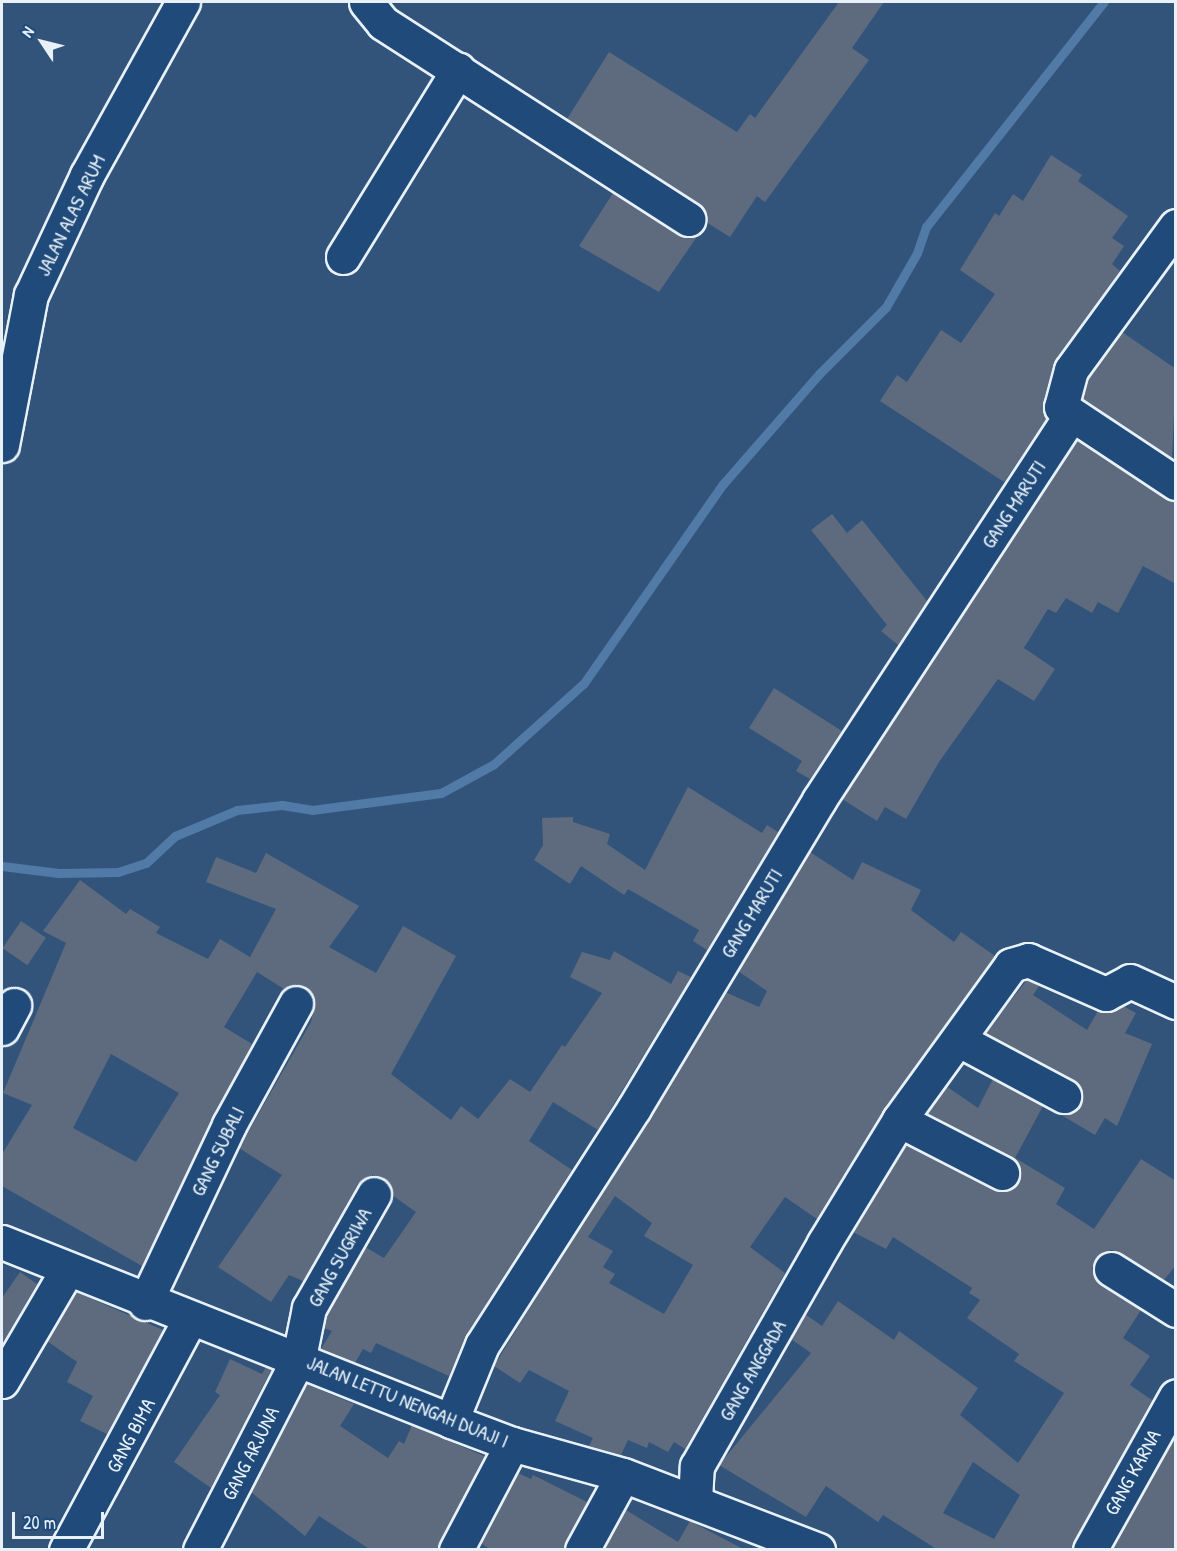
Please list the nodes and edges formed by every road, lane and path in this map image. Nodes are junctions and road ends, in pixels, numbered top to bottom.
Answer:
1 (183, 2) edge
2 (366, 2) edge
3 (458, 70) junction
4 (688, 219) dead end
5 (1176, 226) edge
6 (343, 257) dead end
7 (1070, 416) junction
8 (2, 445) edge
9 (1176, 483) edge
10 (1176, 1002) edge
11 (296, 1003) dead end
12 (961, 1041) junction
13 (1064, 1096) dead end
14 (899, 1120) junction
15 (1002, 1173) dead end
16 (374, 1194) dead end
17 (2, 1242) edge
18 (1111, 1269) dead end
19 (66, 1270) junction
20 (145, 1303) junction
21 (1176, 1310) edge
22 (190, 1319) junction
23 (299, 1357) junction
24 (2, 1381) edge
25 (1176, 1396) edge
26 (451, 1421) junction
27 (512, 1444) junction
28 (623, 1475) junction
29 (695, 1501) junction
30 (66, 1550) edge
31 (200, 1550) edge
32 (456, 1550) edge
33 (582, 1550) edge
34 (818, 1550) edge
35 (1090, 1550) edge

1 - 8 street, JALAN ALAS ARUM
2 - 3 street
3 - 4 street
3 - 6 street
5 - 7 street
7 - 9 street
7 - 26 street, GANG MARUTI
10 - 12 street, GANG ANGGADA
11 - 20 street, GANG SUBALI
12 - 13 street
12 - 14 street, GANG ANGGADA
14 - 15 street
14 - 29 street, GANG ANGGADA
16 - 23 street, GANG SUGRIWA
17 - 19 street, JALAN LETTU NENGAH DUAJI I
18 - 21 street
19 - 20 street, JALAN LETTU NENGAH DUAJI I
19 - 24 street
20 - 22 street, JALAN LETTU NENGAH DUAJI I
22 - 23 street, JALAN LETTU NENGAH DUAJI I
22 - 30 street, GANG BIMA
23 - 26 street, JALAN LETTU NENGAH DUAJI I
23 - 31 street, GANG ARJUNA
25 - 35 street, GANG KARNA
26 - 27 street, JALAN LETTU NENGAH DUAJI I
27 - 28 street, JALAN LETTU NENGAH DUAJI I
27 - 32 street
28 - 29 street, JALAN LETTU NENGAH DUAJI I
28 - 33 street
29 - 34 street, JALAN LETTU NENGAH DUAJI I

